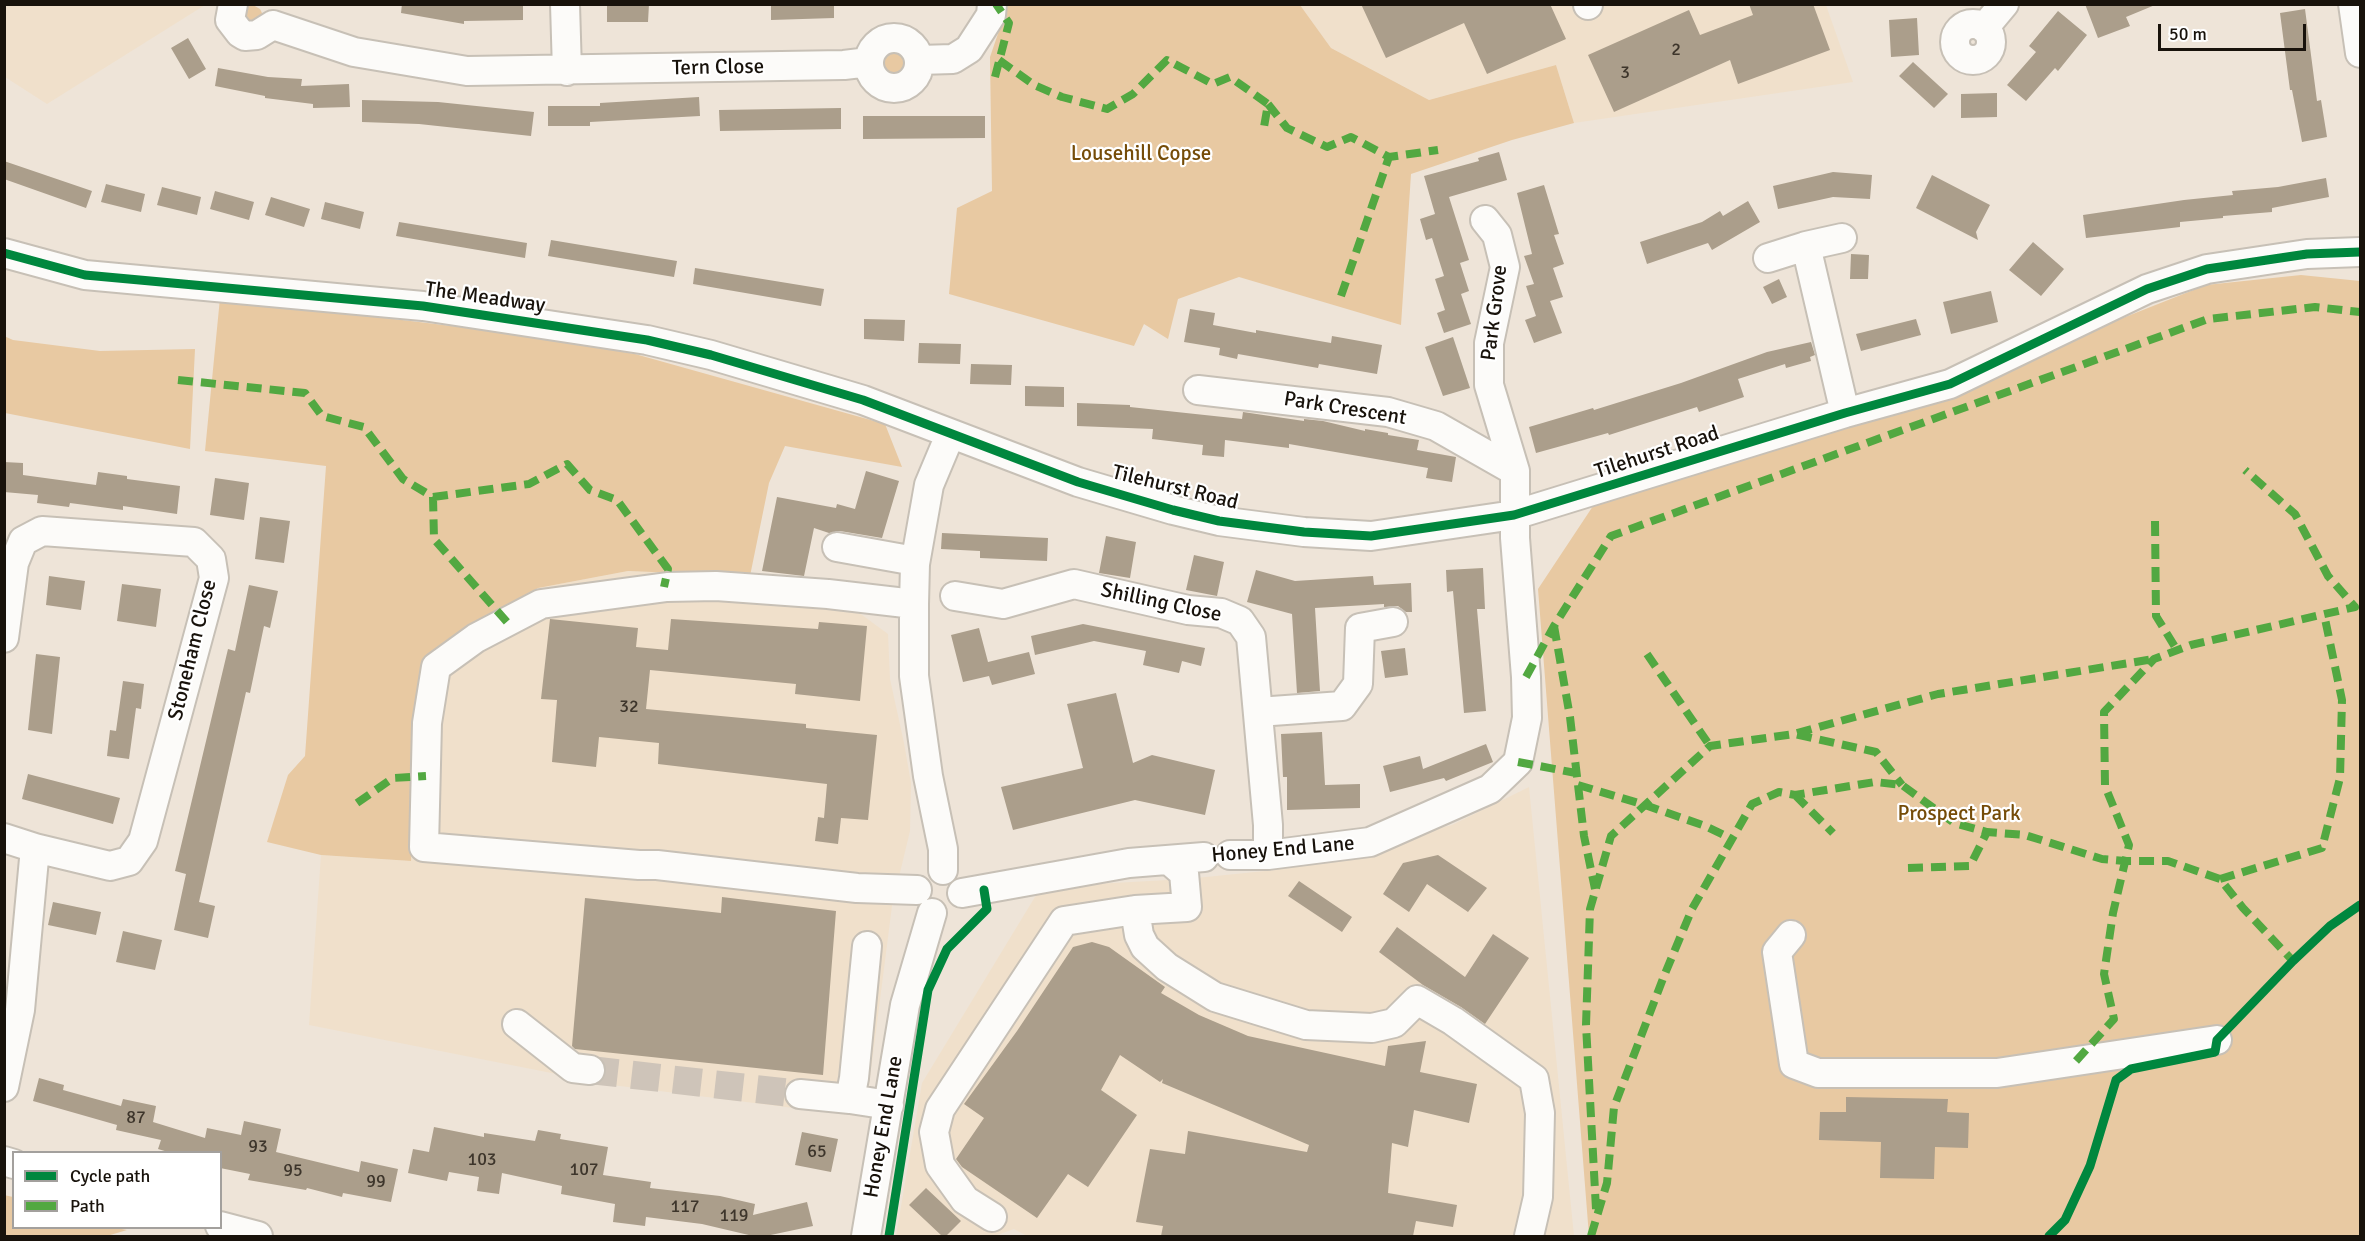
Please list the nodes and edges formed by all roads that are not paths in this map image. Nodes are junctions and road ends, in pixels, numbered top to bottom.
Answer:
1 (233, 4) edge
2 (565, 4) edge
3 (992, 4) edge
4 (2004, 4) edge
5 (2354, 4) edge
6 (270, 15) edge
7 (1984, 28) dead end
8 (2361, 53) edge
9 (567, 71) junction
10 (1485, 220) dead end
11 (1842, 238) dead end
12 (1806, 246) junction
13 (2361, 252) edge
14 (4, 253) edge
15 (1768, 258) dead end
16 (1198, 390) dead end
17 (1845, 413) junction
18 (950, 435) junction
19 (1515, 471) junction
20 (1514, 515) junction
21 (837, 547) dead end
22 (915, 561) junction
23 (955, 596) dead end
24 (914, 604) junction
25 (1393, 622) dead end
26 (4, 638) edge
27 (1258, 712) junction
28 (4, 838) edge
29 (35, 848) junction
30 (1268, 855) junction
31 (1170, 861) junction
32 (943, 870) junction
33 (962, 893) junction
34 (924, 902) junction
35 (1135, 910) junction
36 (1791, 935) dead end
37 (867, 946) dead end
38 (517, 1024) dead end
39 (2217, 1040) dead end
40 (590, 1070) tunnel mouth
41 (4, 1087) edge
42 (800, 1094) tunnel mouth
43 (850, 1099) junction
44 (889, 1105) junction
45 (992, 1217) dead end
46 (222, 1227) edge
47 (258, 1236) edge
48 (866, 1236) edge
49 (1529, 1236) edge

1 - 6 street, Tern Close
2 - 9 street
3 - 9 street, Tern Close
4 - 7 street
5 - 8 street
6 - 9 street, Tern Close
10 - 19 street, Park Grove
11 - 12 street
12 - 15 street
12 - 17 street
13 - 17 street, Tilehurst Road
14 - 18 street, The Meadway
16 - 19 street, Park Crescent
17 - 20 street, Tilehurst Road
18 - 20 street, Tilehurst Road
18 - 22 street
19 - 20 street, Park Grove
20 - 30 street, Honey End Lane
21 - 22 street
22 - 24 street
23 - 27 street, Shilling Close
24 - 32 street
24 - 34 street
25 - 27 street
26 - 29 street, Stoneham Close
27 - 30 street, Shilling Close
28 - 29 street, Stoneham Close
29 - 41 street
30 - 31 street, Honey End Lane
31 - 33 street, Honey End Lane
31 - 35 street
32 - 33 street
32 - 34 street, Honey End Lane
33 - 34 street
34 - 44 street, Honey End Lane
35 - 45 street
35 - 49 street
36 - 39 street
37 - 43 street
38 - 40 street
42 - 43 street
43 - 44 street
44 - 48 street, Honey End Lane
46 - 47 street

